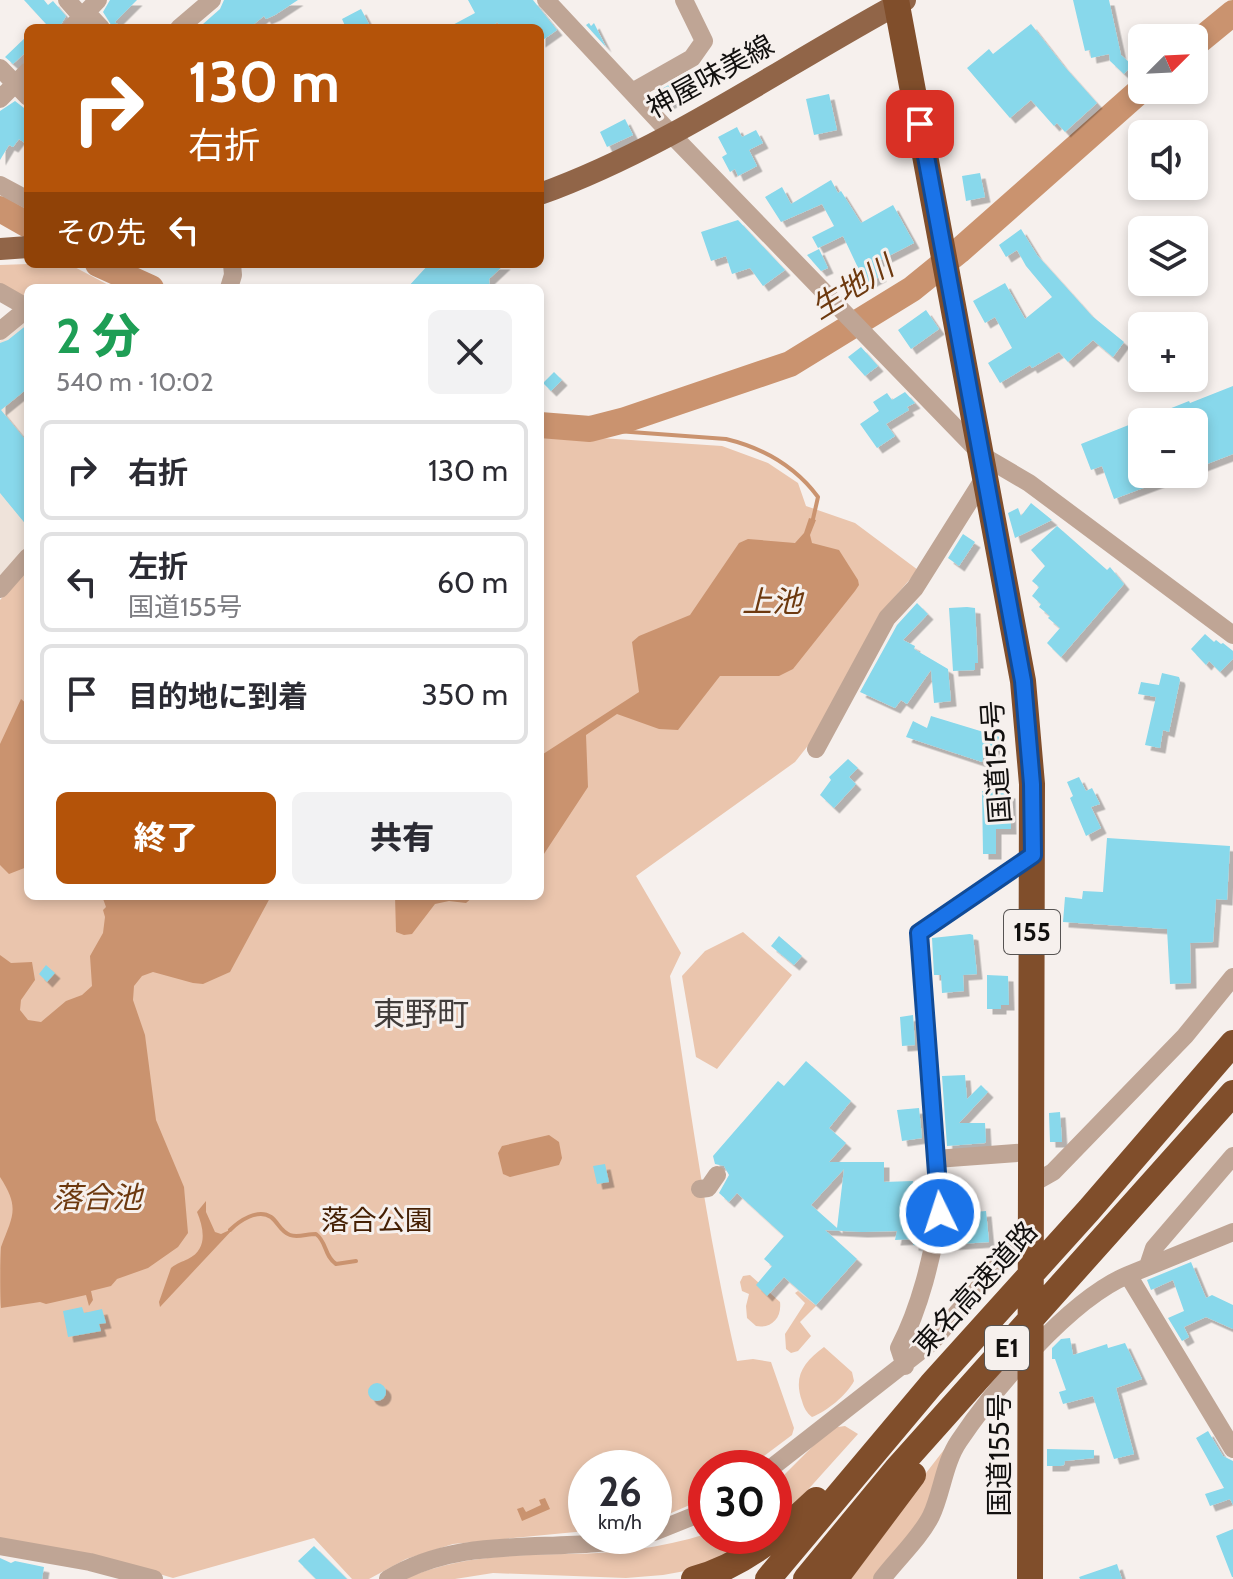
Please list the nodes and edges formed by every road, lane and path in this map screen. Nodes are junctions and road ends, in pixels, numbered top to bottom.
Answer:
1 (67, 0) edge
2 (212, 0) edge
3 (546, 0) edge
4 (684, 0) edge
5 (900, 1) edge
6 (84, 14) edge
7 (184, 24) edge
8 (0, 68) edge
9 (24, 84) edge
10 (632, 92) junction
11 (0, 99) edge
12 (671, 134) junction
13 (0, 185) edge
14 (544, 193) edge
15 (24, 198) edge
16 (24, 247) edge
17 (0, 249) edge
18 (0, 292) edge
19 (24, 306) edge
20 (24, 311) edge
21 (0, 331) edge
22 (985, 466) junction
23 (24, 562) edge
24 (0, 589) edge
25 (1233, 635) edge
26 (816, 749) dead end
27 (1033, 855) junction
28 (1231, 985) edge
29 (1233, 1043) edge
30 (1233, 1093) edge
31 (1030, 1152) junction
32 (1233, 1156) edge
33 (936, 1159) junction
34 (717, 1175) dead end
35 (1030, 1185) junction
36 (700, 1189) dead end
37 (1030, 1228) junction
38 (1233, 1232) edge
39 (1148, 1266) junction
40 (1128, 1275) junction
41 (1029, 1354) junction
42 (905, 1366) junction
43 (1233, 1449) edge
44 (792, 1452) edge
45 (874, 1452) junction
46 (903, 1475) junction
47 (568, 1544) edge
48 (0, 1546) edge
49 (154, 1579) edge
50 (388, 1579) edge
51 (694, 1579) edge
52 (768, 1579) edge
53 (806, 1579) edge
54 (835, 1579) edge
55 (882, 1579) edge
56 (1030, 1579) edge

1 - 6 street
2 - 7 street
3 - 10 street
4 - 10 street
5 - 12 main road, 神屋味美線
5 - 22 highway, 国道155号 / 155
8 - 9 street
9 - 11 street
10 - 12 street
12 - 14 main road, 神屋味美線
12 - 22 street
13 - 15 street
16 - 17 main road
18 - 19 street
20 - 21 street
22 - 25 street
22 - 26 street
22 - 27 highway, 国道155号 / 155
23 - 24 street
27 - 31 highway, 国道155号 / 155
27 - 33 street
28 - 35 street
29 - 45 highway, 東名高速道路 / E1
30 - 46 highway, E1
31 - 33 street
31 - 35 highway, 国道155号 / 155
32 - 39 street
33 - 42 street
34 - 36 street
35 - 37 highway, 国道155号 / 155
37 - 41 highway, 国道155号 / 155
37 - 42 street
38 - 39 street
39 - 40 street
40 - 41 street
40 - 43 street
41 - 55 street
41 - 56 highway, 国道155号 / 155
42 - 44 street
45 - 51 highway
45 - 52 highway, 東名高速道路 / E1
46 - 53 highway, E1
46 - 54 highway
47 - 50 street
48 - 49 street

